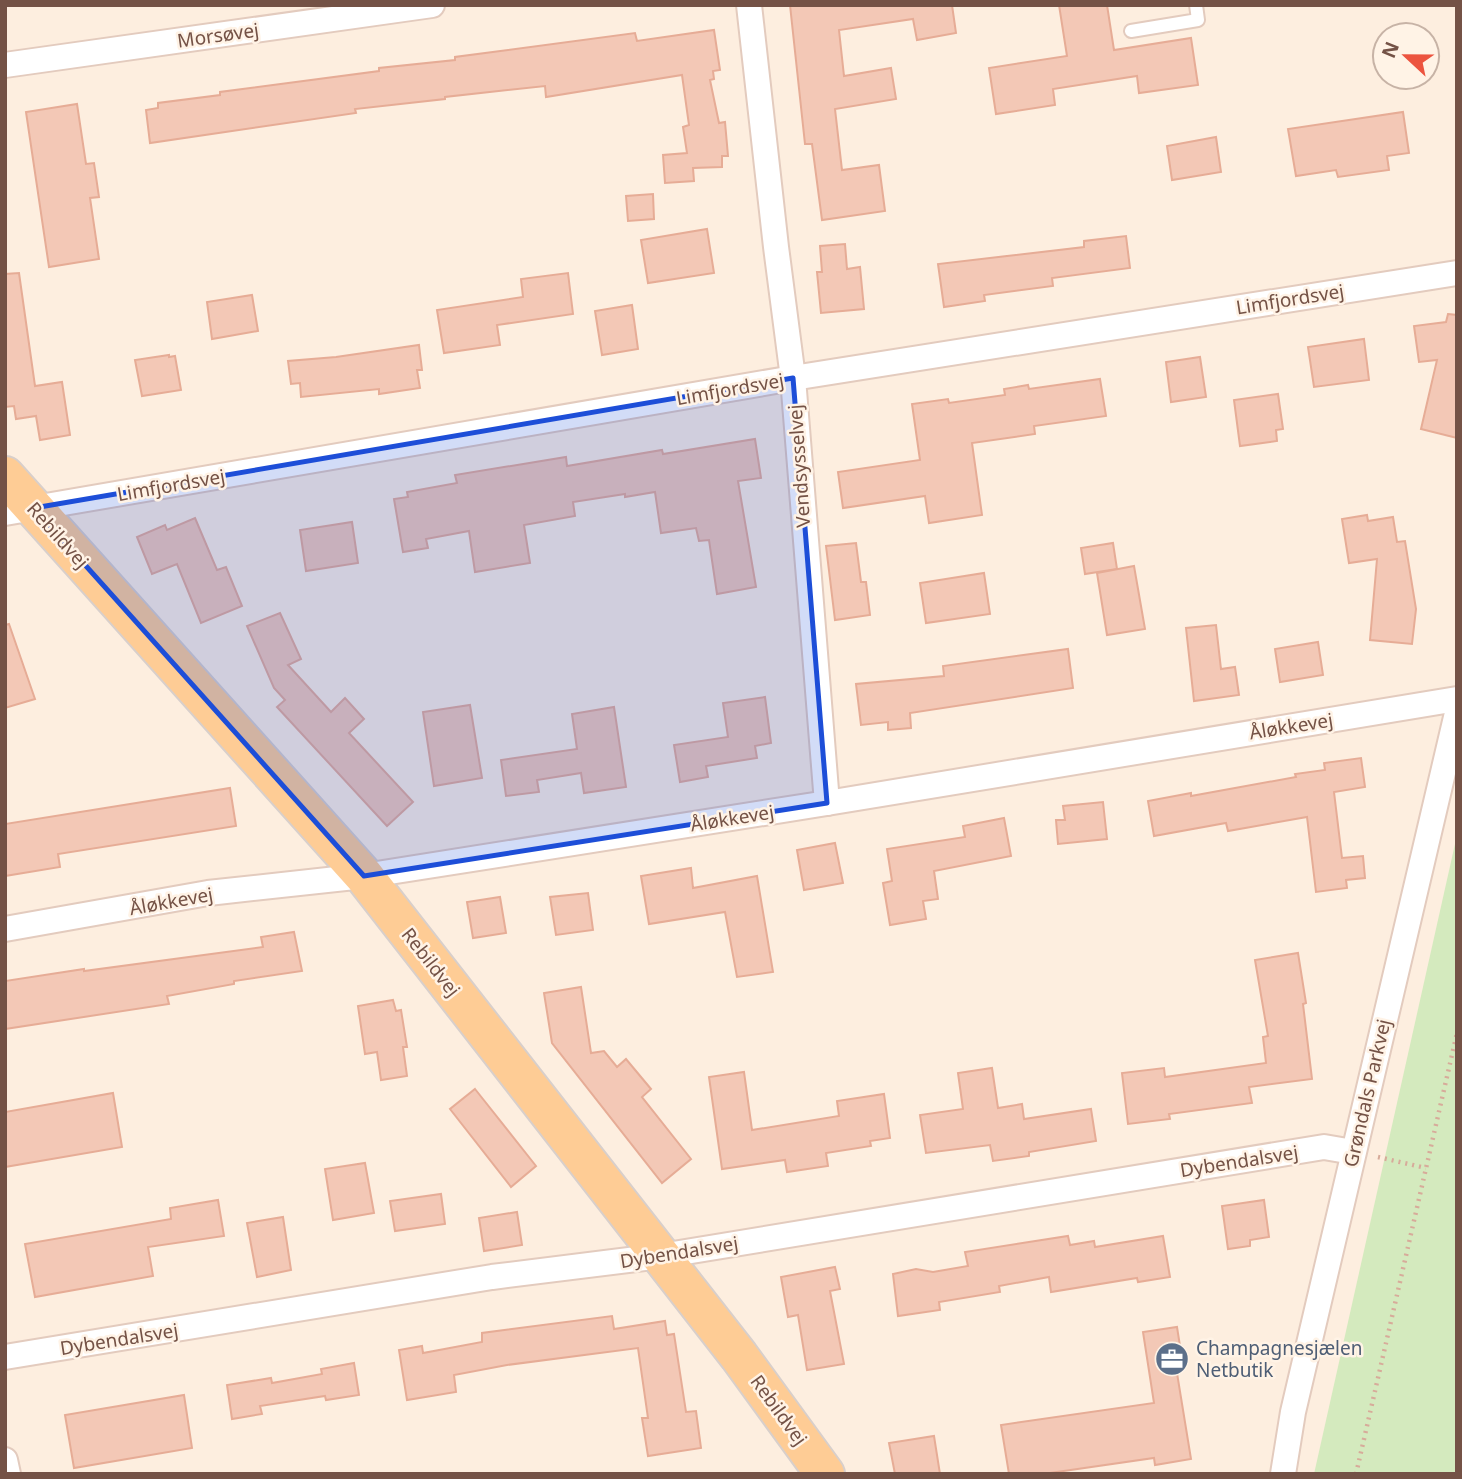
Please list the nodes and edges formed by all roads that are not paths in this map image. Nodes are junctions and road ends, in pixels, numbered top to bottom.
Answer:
1 (432, 5) edge
2 (749, 5) edge
3 (1196, 5) edge
4 (1132, 31) dead end
5 (5, 65) edge
6 (1457, 273) edge
7 (793, 378) junction
8 (5, 476) edge
9 (20, 510) edge
10 (1457, 699) edge
11 (1457, 713) edge
12 (827, 803) junction
13 (364, 876) junction
14 (5, 929) edge
15 (1353, 1152) junction
16 (661, 1256) junction
17 (5, 1357) edge
18 (5, 1460) edge
19 (8, 1474) edge
20 (825, 1474) edge
21 (1283, 1474) edge

1 - 5 street, Morsøvej
2 - 7 street, Vendsysselvej
3 - 4 lane
6 - 7 street, Limfjordsvej
7 - 9 street, Limfjordsvej
7 - 12 street, Vendsysselvej
8 - 9 main road, Rebildvej
9 - 13 main road, Rebildvej
10 - 12 street, Åløkkevej
11 - 15 street, Grøndals Parkvej
12 - 13 street, Åløkkevej
13 - 14 street, Åløkkevej
13 - 16 main road, Rebildvej
15 - 16 street, Dybendalsvej
15 - 21 street, Grøndals Parkvej
16 - 17 street, Dybendalsvej
16 - 20 main road, Rebildvej
18 - 19 street

